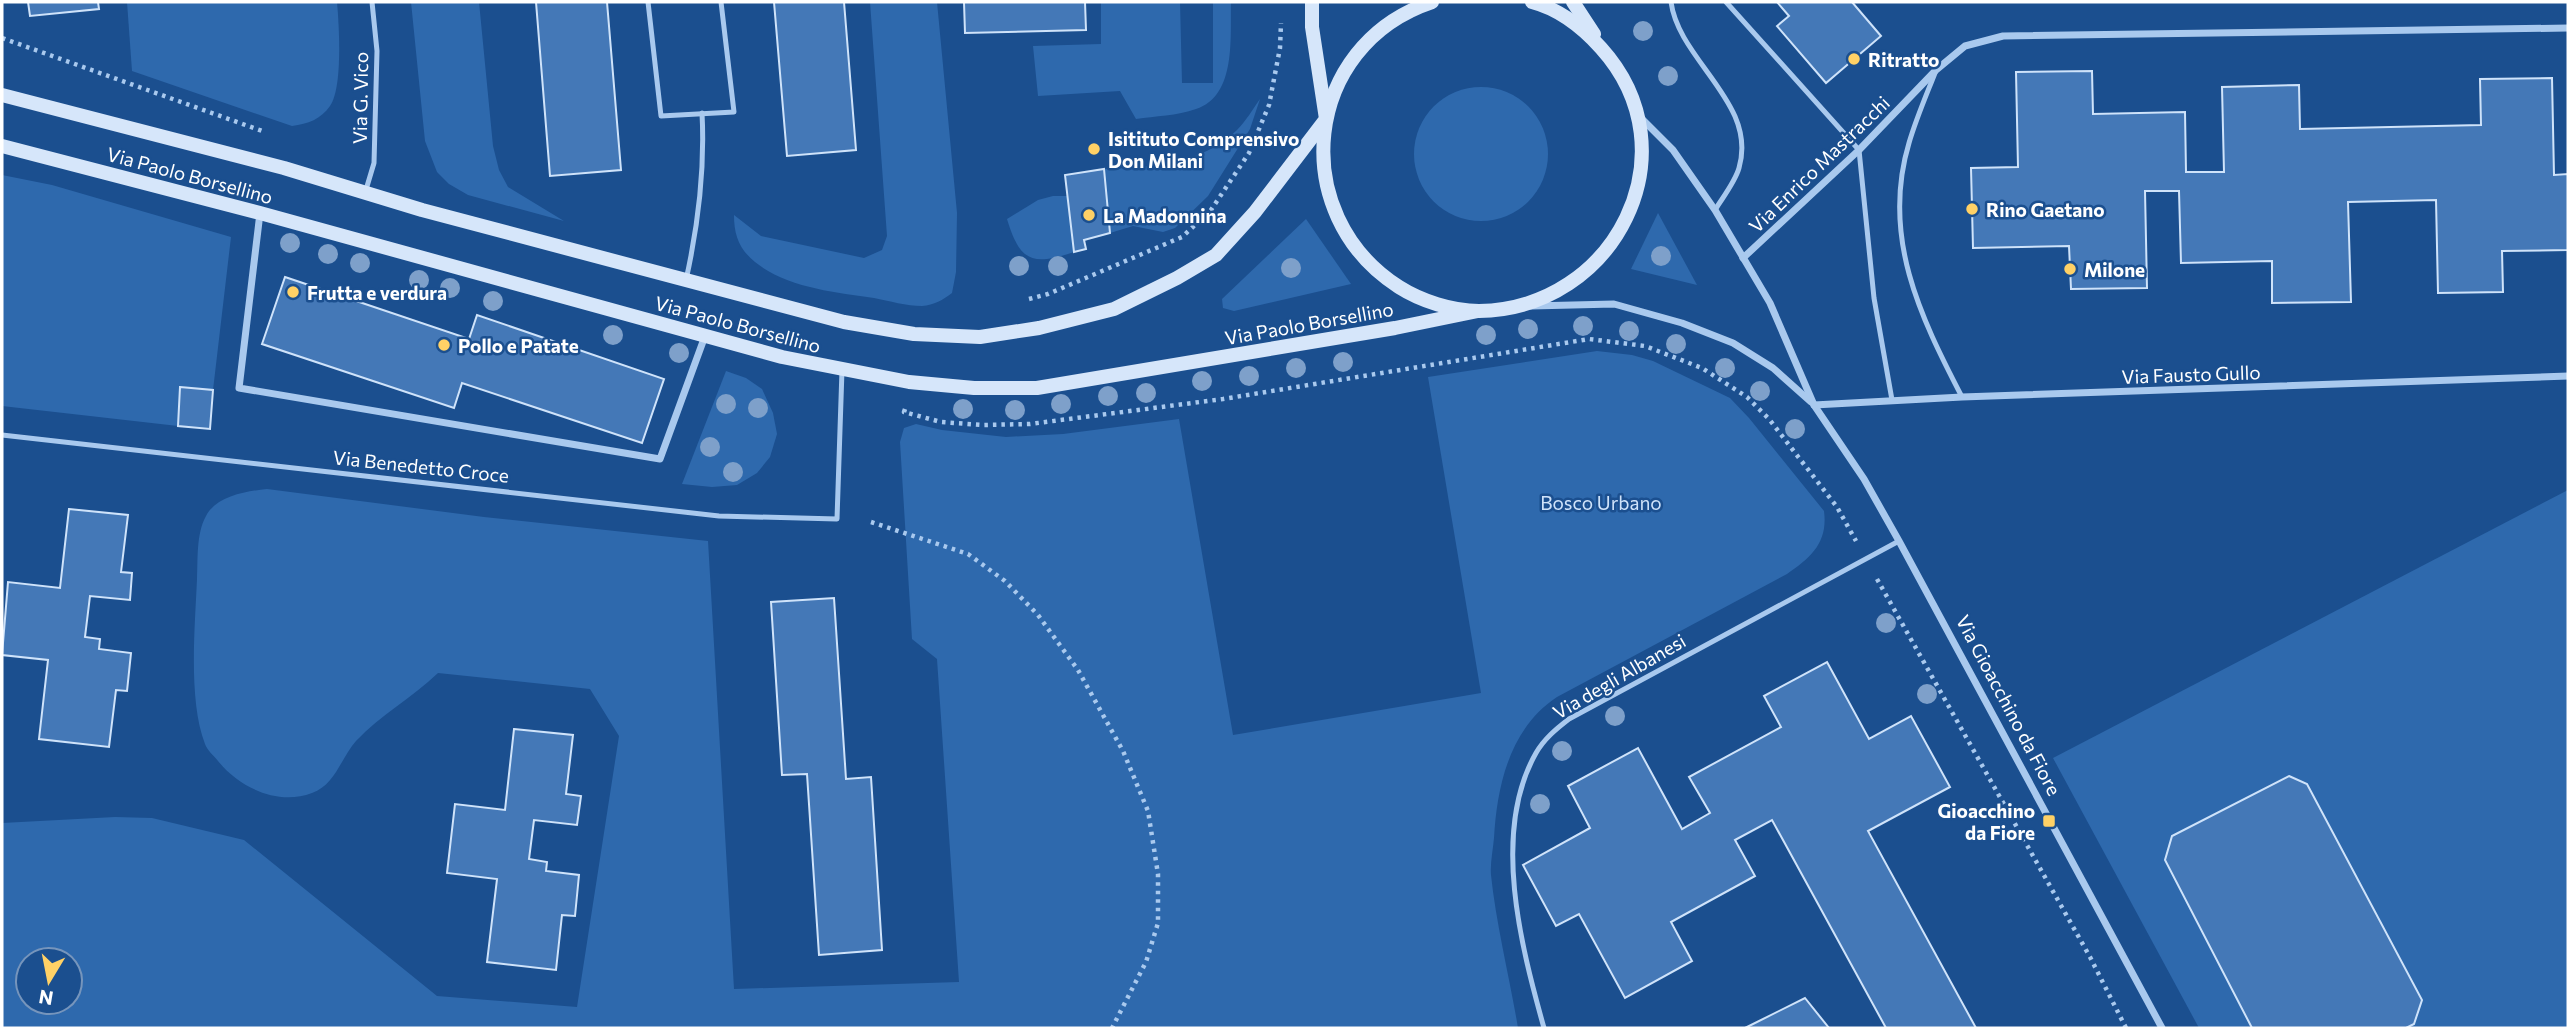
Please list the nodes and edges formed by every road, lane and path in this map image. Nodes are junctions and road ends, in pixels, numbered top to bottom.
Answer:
1 (372, 2) edge
2 (648, 2) edge
3 (721, 2) edge
4 (1312, 2) edge
5 (1432, 2) edge
6 (1532, 2) edge
7 (1573, 2) edge
8 (1671, 2) edge
9 (1726, 2) edge
10 (2568, 28) edge
11 (1610, 58) junction
12 (1936, 70) junction
13 (2, 95) edge
14 (702, 113) junction
15 (1637, 114) junction
16 (1326, 119) junction
17 (2, 146) edge
18 (1859, 150) junction
19 (365, 194) junction
20 (1715, 211) junction
21 (260, 212) junction
22 (1744, 258) junction
23 (685, 281) junction
24 (1522, 306) junction
25 (1478, 311) junction
26 (705, 336) junction
27 (842, 370) junction
28 (2568, 376) edge
29 (1962, 397) junction
30 (1892, 401) junction
31 (1814, 405) junction
32 (905, 408) dead end
33 (2, 435) edge
34 (871, 522) dead end
35 (1899, 541) junction
36 (1865, 557) junction
37 (1112, 1028) edge
38 (1544, 1028) edge
39 (2126, 1028) edge
40 (2162, 1028) edge

1 - 19 lane, Via G. Vico
2 - 14 lane
3 - 14 lane
4 - 16 street
5 - 16 street
6 - 11 street
7 - 11 street
8 - 20 lane
9 - 18 lane
10 - 12 street, Via Enrico Mastracchi
11 - 15 street
12 - 18 street, Via Enrico Mastracchi
12 - 29 lane
13 - 19 street, Via Paolo Borsellino
14 - 23 lane
15 - 20 street
15 - 24 street
16 - 23 street, Via Paolo Borsellino
16 - 25 street
17 - 21 street, Via Paolo Borsellino
18 - 22 street, Via Enrico Mastracchi
18 - 30 lane
19 - 23 street, Via Paolo Borsellino
20 - 22 street
21 - 26 street, Via Paolo Borsellino
21 - 26 street
22 - 31 street
24 - 25 street
24 - 31 street
25 - 27 street, Via Paolo Borsellino
26 - 27 street, Via Paolo Borsellino
27 - 33 lane, Via Benedetto Croce
28 - 29 street, Via Fausto Gullo
29 - 30 street, Via Fausto Gullo
30 - 31 street, Via Fausto Gullo
31 - 35 street, Via Gioacchino da Fiore
32 - 36 path
34 - 37 path
35 - 36 lane, Via degli Albanesi
35 - 40 street, Via Gioacchino da Fiore
36 - 38 lane, Via degli Albanesi
36 - 39 path

